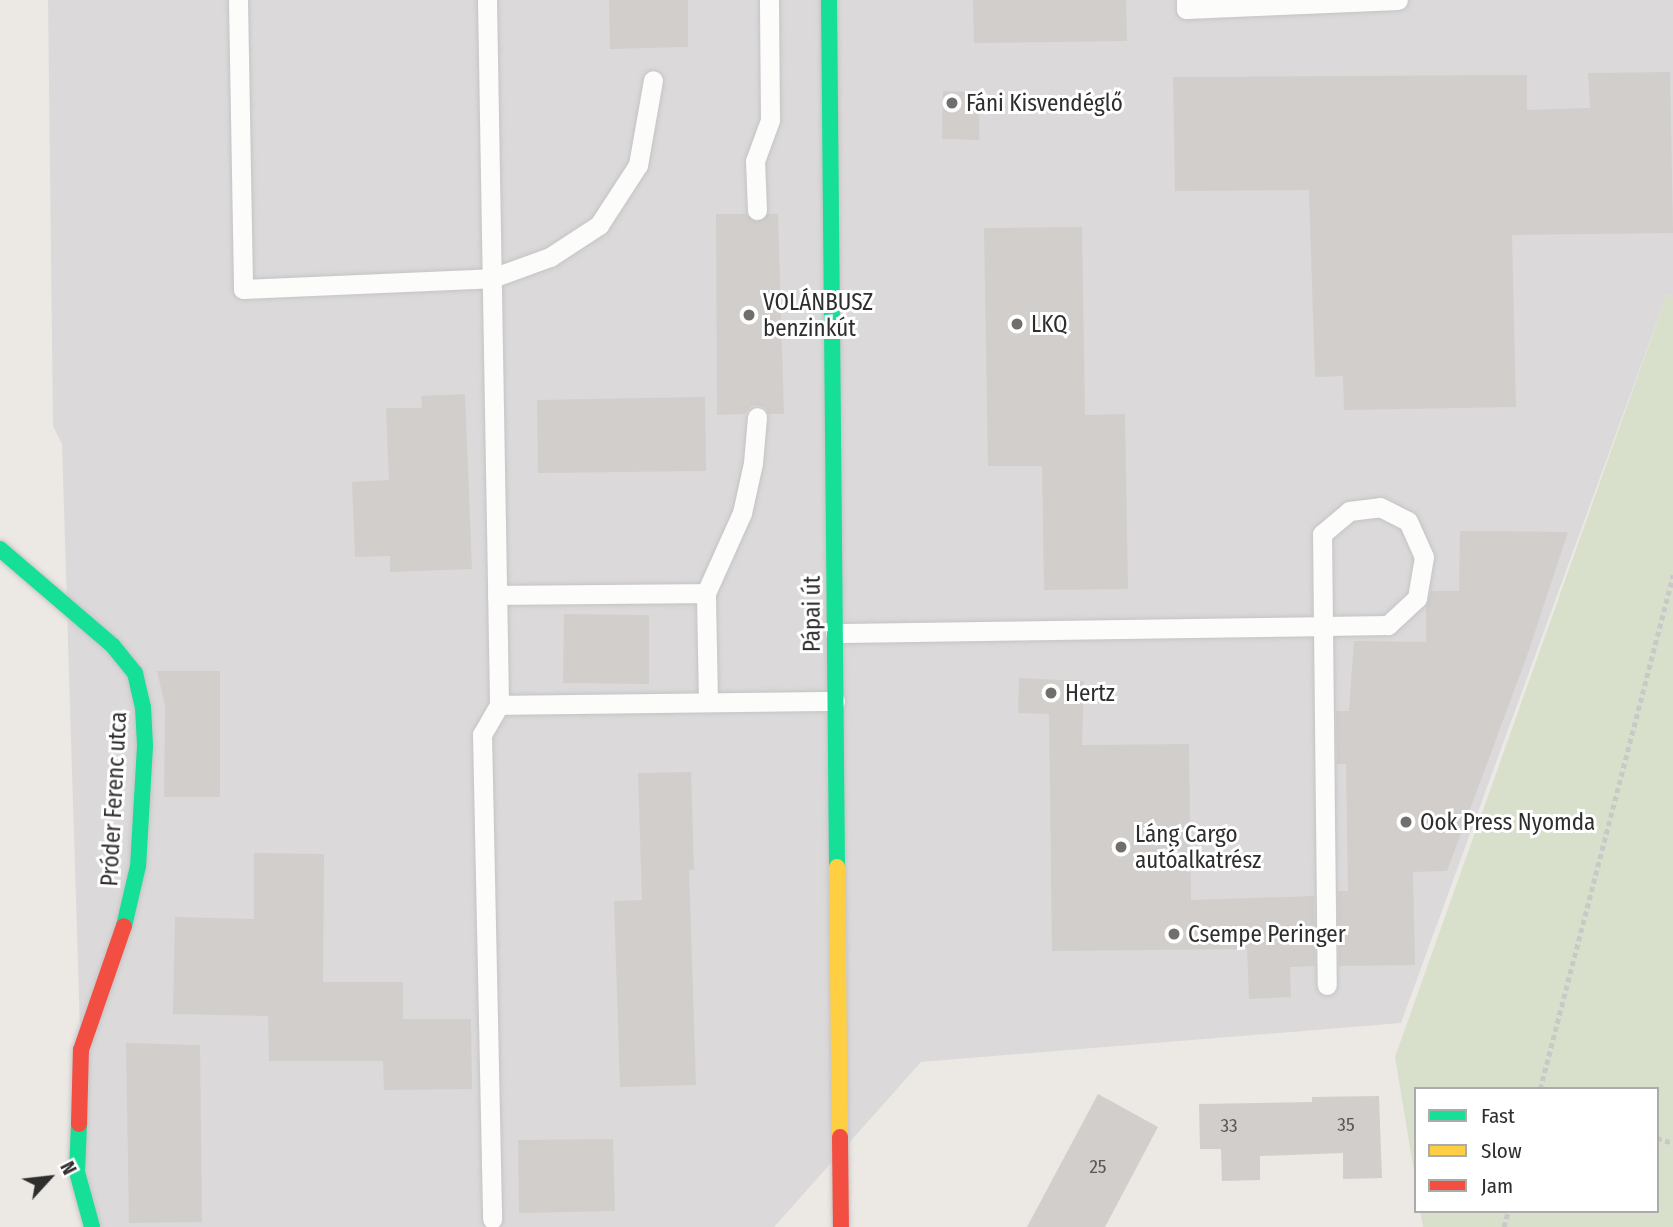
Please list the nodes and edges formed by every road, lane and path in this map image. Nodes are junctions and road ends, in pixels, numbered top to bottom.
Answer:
1 (238, 0) edge
2 (487, 0) edge
3 (769, 0) edge
4 (830, 0) edge
5 (1186, 0) edge
6 (1398, 0) edge
7 (653, 80) dead end
8 (757, 210) dead end
9 (492, 278) junction
10 (757, 417) dead end
11 (0, 549) edge
12 (1673, 575) edge
13 (706, 593) junction
14 (497, 595) junction
15 (1670, 596) edge
16 (1323, 626) junction
17 (835, 633) junction
18 (835, 701) junction
19 (708, 702) junction
20 (499, 705) junction
21 (1327, 985) dead end
22 (1541, 1087) edge
23 (492, 1219) dead end
24 (92, 1227) edge
25 (841, 1227) edge

1 - 9 lane
2 - 9 lane
3 - 8 lane
4 - 17 main road, Pápai út
5 - 6 lane
7 - 9 lane
9 - 14 lane
10 - 13 lane
11 - 24 main road, Próder Ferenc utca
12 - 15 path
13 - 14 lane
13 - 19 lane
14 - 20 lane
15 - 22 path
16 - 16 lane
16 - 17 lane
16 - 21 lane
17 - 18 main road, Pápai út
18 - 19 lane
18 - 25 main road, Pápai út
19 - 20 lane
20 - 23 lane

